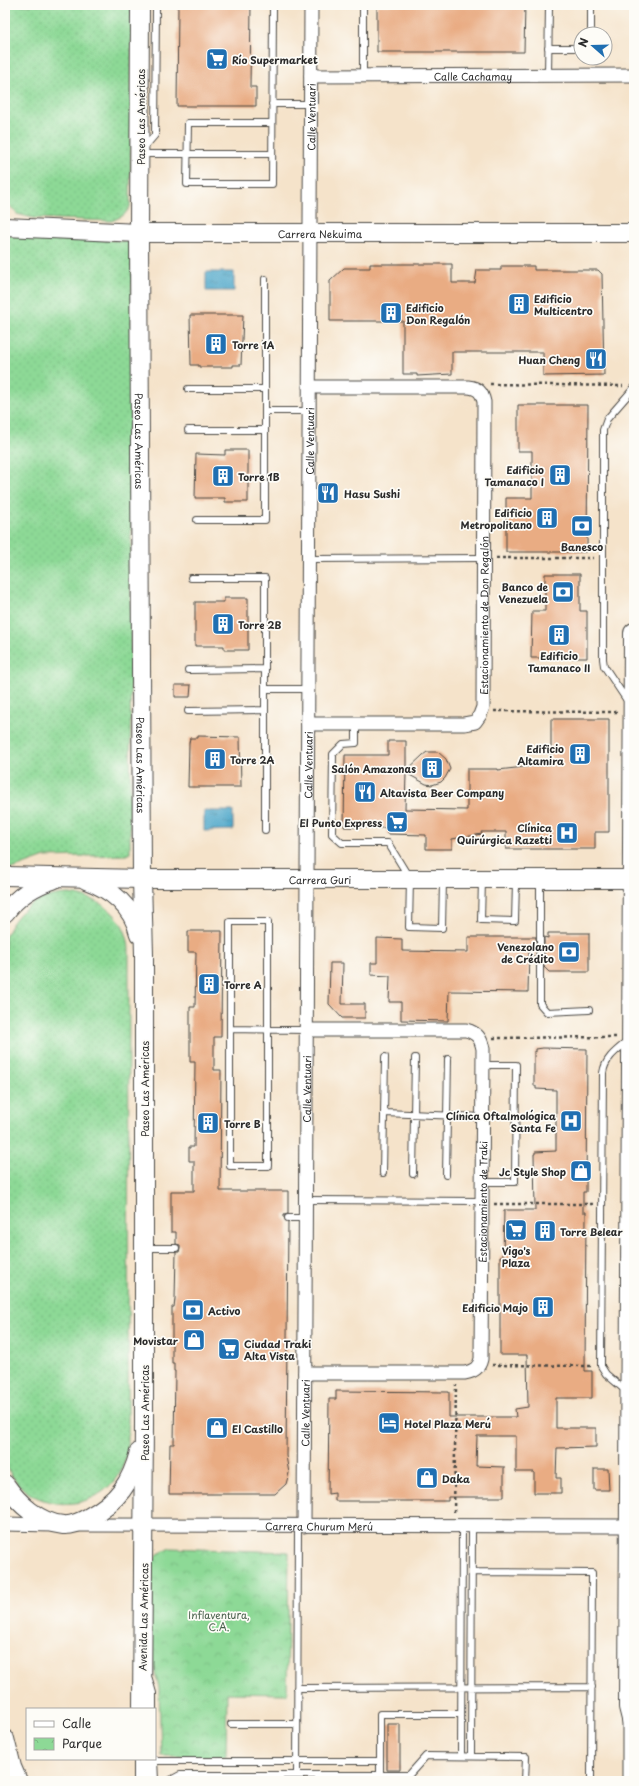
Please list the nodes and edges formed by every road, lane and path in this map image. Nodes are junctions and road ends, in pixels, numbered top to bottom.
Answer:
1 (140, 5) edge
2 (156, 5) edge
3 (273, 5) edge
4 (311, 5) edge
5 (363, 5) edge
6 (549, 5) edge
7 (591, 5) edge
8 (591, 26) edge
9 (548, 48) junction
10 (573, 48) edge
11 (363, 75) junction
12 (548, 75) junction
13 (634, 75) edge
14 (311, 76) junction
15 (272, 104) junction
16 (311, 104) junction
17 (272, 123) junction
18 (140, 154) junction
19 (188, 154) junction
20 (272, 154) junction
21 (5, 227) edge
22 (139, 233) junction
23 (310, 233) junction
24 (634, 233) edge
25 (265, 279) dead end
26 (626, 386) dead end
27 (310, 387) junction
28 (474, 388) junction
29 (634, 388) edge
30 (188, 389) dead end
31 (265, 389) junction
32 (265, 411) junction
33 (309, 411) junction
34 (188, 430) dead end
35 (265, 430) junction
36 (197, 520) dead end
37 (484, 558) junction
38 (603, 558) junction
39 (309, 559) junction
40 (191, 578) dead end
41 (634, 633) edge
42 (265, 669) junction
43 (188, 670) dead end
44 (265, 689) junction
45 (308, 689) junction
46 (265, 710) junction
47 (188, 711) dead end
48 (482, 711) junction
49 (634, 712) edge
50 (308, 724) junction
51 (356, 724) junction
52 (634, 812) edge
53 (265, 830) dead end
54 (5, 876) edge
55 (72, 876) junction
56 (142, 879) junction
57 (307, 879) junction
58 (410, 879) junction
59 (443, 879) junction
60 (482, 879) junction
61 (516, 879) junction
62 (540, 879) junction
63 (633, 879) edge
64 (5, 913) edge
65 (633, 935) edge
66 (144, 955) junction
67 (589, 1010) dead end
68 (230, 1029) junction
69 (268, 1030) junction
70 (307, 1030) junction
71 (632, 1037) junction
72 (481, 1040) junction
73 (385, 1057) dead end
74 (415, 1058) dead end
75 (448, 1059) dead end
76 (483, 1065) junction
77 (384, 1113) junction
78 (414, 1114) junction
79 (447, 1116) junction
80 (482, 1117) junction
81 (633, 1150) edge
82 (383, 1173) dead end
83 (413, 1174) dead end
84 (446, 1175) dead end
85 (482, 1182) junction
86 (306, 1200) junction
87 (482, 1202) junction
88 (602, 1204) junction
89 (288, 1218) dead end
90 (306, 1218) junction
91 (144, 1248) junction
92 (176, 1248) dead end
93 (480, 1364) junction
94 (601, 1366) junction
95 (305, 1373) junction
96 (457, 1373) junction
97 (630, 1395) junction
98 (144, 1423) junction
99 (5, 1484) edge
100 (5, 1524) edge
101 (64, 1525) junction
102 (144, 1525) junction
103 (301, 1526) junction
104 (632, 1526) edge
105 (463, 1527) junction
106 (472, 1572) junction
107 (462, 1612) junction
108 (472, 1612) junction
109 (142, 1656) junction
110 (471, 1687) junction
111 (592, 1687) junction
112 (297, 1688) junction
113 (461, 1688) junction
114 (629, 1707) junction
115 (142, 1708) edge
116 (153, 1708) edge
117 (461, 1714) junction
118 (231, 1724) dead end
119 (297, 1724) junction
120 (634, 1727) edge
121 (5, 1739) edge
122 (461, 1756) junction
123 (471, 1756) junction
124 (150, 1760) edge
125 (297, 1761) junction
126 (380, 1761) junction
127 (297, 1775) junction
128 (380, 1775) junction
129 (18, 1781) edge
130 (143, 1781) edge
131 (155, 1781) edge
132 (169, 1781) edge
133 (525, 1781) edge
134 (591, 1781) edge
135 (630, 1781) edge

1 - 18 main road, Paseo Las Américas
2 - 18 lane
3 - 15 lane
4 - 14 street, Calle Ventuari
5 - 11 lane
6 - 9 lane
7 - 8 lane
9 - 10 lane
9 - 12 lane
11 - 12 street, Calle Cachamay
11 - 14 street, Calle Cachamay
12 - 13 street, Calle Cachamay
14 - 16 street, Calle Ventuari
15 - 16 lane
15 - 17 lane
16 - 23 street, Calle Ventuari
17 - 19 lane
17 - 20 lane
18 - 19 lane
18 - 22 main road, Paseo Las Américas
19 - 20 lane
19 - 20 lane
21 - 22 main road, Carrera Nekuima
22 - 23 main road, Carrera Nekuima
22 - 56 main road, Paseo Las Américas
23 - 24 main road, Carrera Nekuima
23 - 27 street, Calle Ventuari
25 - 31 lane
26 - 28 path
27 - 28 street
27 - 33 street, Calle Ventuari
28 - 37 street, Estacionamiento de Don Regalón
29 - 38 lane
30 - 31 lane
31 - 32 lane
32 - 33 lane
32 - 35 lane
33 - 39 street, Calle Ventuari
34 - 35 lane
35 - 36 lane
37 - 38 path
37 - 39 lane
37 - 48 street, Estacionamiento de Don Regalón
38 - 49 lane
39 - 45 street, Calle Ventuari
40 - 42 lane
41 - 49 main road
42 - 43 lane
42 - 44 lane
44 - 45 lane
44 - 46 lane
45 - 50 street, Calle Ventuari
46 - 47 lane
46 - 53 lane
48 - 49 path
48 - 51 street
49 - 52 main road
50 - 51 street
50 - 57 street, Calle Ventuari
51 - 58 lane
52 - 63 main road
54 - 55 main road, Carrera Guri
55 - 56 main road, Carrera Guri
55 - 64 main road
55 - 66 main road
56 - 57 main road, Carrera Guri
56 - 66 main road, Paseo Las Américas
57 - 58 main road, Carrera Guri
57 - 70 street, Calle Ventuari
58 - 59 main road, Carrera Guri
58 - 59 lane
59 - 60 main road, Carrera Guri
60 - 61 main road, Carrera Guri
60 - 61 lane
61 - 62 main road, Carrera Guri
62 - 63 main road, Carrera Guri
62 - 67 lane
63 - 65 main road
65 - 71 main road
66 - 91 main road, Paseo Las Américas
68 - 69 lane
68 - 69 lane
68 - 69 lane
69 - 70 lane
70 - 72 street
70 - 86 street, Calle Ventuari
71 - 72 path
71 - 81 main road
71 - 88 lane
72 - 76 street, Estacionamiento de Traki
73 - 77 lane
74 - 78 lane
75 - 79 lane
76 - 80 street, Estacionamiento de Traki
76 - 85 lane
77 - 78 lane
77 - 82 lane
78 - 79 lane
78 - 83 lane
79 - 80 lane
79 - 84 lane
80 - 85 street, Estacionamiento de Traki
81 - 97 main road
85 - 87 street, Estacionamiento de Traki
86 - 87 lane
86 - 90 street, Calle Ventuari
87 - 88 path
87 - 93 street, Estacionamiento de Traki
88 - 94 lane
89 - 90 lane
90 - 95 street, Calle Ventuari
91 - 92 lane
91 - 98 main road, Paseo Las Américas
93 - 94 path
93 - 96 street
94 - 97 lane
95 - 96 street
95 - 103 street, Calle Ventuari
96 - 105 path
97 - 104 main road
98 - 101 main road
98 - 102 main road, Paseo Las Américas
99 - 101 main road
100 - 101 street, Carrera Churum Merú
101 - 102 street, Carrera Churum Merú
102 - 103 street, Carrera Churum Merú
102 - 109 main road, Avenida Las Américas
103 - 105 street, Carrera Churum Merú
103 - 112 lane
104 - 105 street, Carrera Churum Merú
104 - 114 main road
105 - 106 lane
105 - 107 lane
106 - 108 lane
106 - 111 lane
107 - 108 lane
107 - 113 lane
108 - 110 lane
109 - 115 main road, Avenida Las Américas
109 - 116 lane
110 - 111 lane
110 - 113 lane
110 - 123 lane
111 - 134 lane
112 - 113 lane
112 - 119 lane
113 - 117 lane
114 - 120 main road
114 - 135 street
117 - 122 lane
117 - 126 lane
118 - 119 lane
119 - 125 lane
121 - 129 main road
122 - 123 lane
122 - 128 lane
123 - 133 lane
124 - 125 lane
124 - 130 main road
124 - 131 lane
125 - 126 lane
125 - 127 lane
126 - 128 lane
127 - 128 lane
127 - 132 lane

